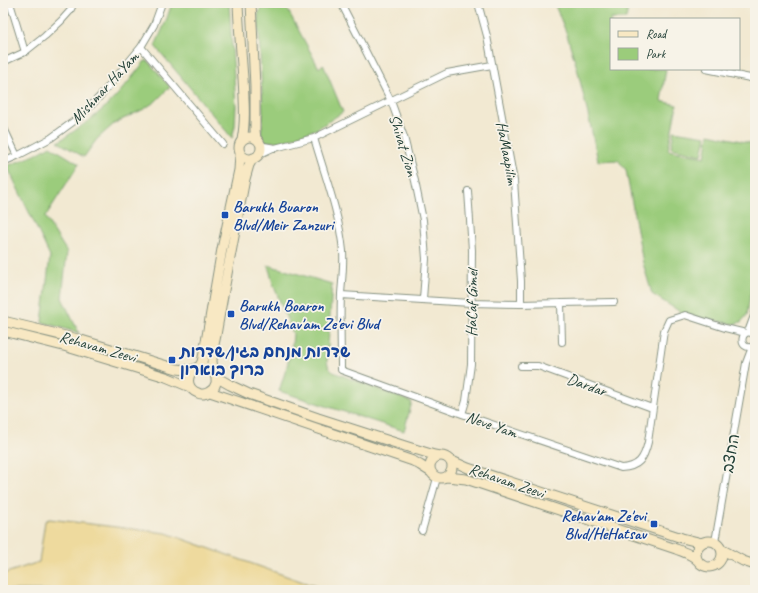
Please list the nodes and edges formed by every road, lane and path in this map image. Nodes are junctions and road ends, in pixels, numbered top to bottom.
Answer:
1 (10, 3) edge
2 (74, 3) edge
3 (162, 3) edge
4 (238, 3) edge
5 (251, 3) edge
6 (340, 3) edge
7 (478, 3) edge
8 (141, 47) junction
9 (25, 52) junction
10 (3, 62) edge
11 (492, 65) junction
12 (711, 70) edge
13 (755, 79) edge
14 (391, 101) junction
15 (3, 126) edge
16 (314, 138) junction
17 (242, 140) junction
18 (258, 141) junction
19 (224, 144) dead end
20 (275, 148) junction
21 (240, 154) junction
22 (17, 156) junction
23 (255, 157) junction
24 (3, 162) edge
25 (468, 191) dead end
26 (341, 295) junction
27 (423, 300) junction
28 (614, 302) dead end
29 (471, 303) junction
30 (561, 303) junction
31 (521, 304) junction
32 (755, 313) edge
33 (3, 321) edge
34 (725, 328) junction
35 (3, 331) edge
36 (747, 333) junction
37 (755, 335) edge
38 (562, 342) dead end
39 (743, 342) junction
40 (753, 346) edge
41 (746, 363) junction
42 (521, 366) dead end
43 (196, 368) junction
44 (215, 374) junction
45 (190, 387) junction
46 (210, 392) junction
47 (652, 408) junction
48 (462, 414) junction
49 (440, 456) junction
50 (450, 460) junction
51 (434, 475) junction
52 (447, 477) junction
53 (422, 531) dead end
54 (702, 543) junction
55 (718, 546) junction
56 (697, 560) junction
57 (743, 561) junction
58 (716, 565) junction
59 (755, 565) edge

1 - 9 street
2 - 9 street
3 - 8 street, Mishmar HaYam
4 - 17 street
5 - 18 street
6 - 14 street, Shivat Zion
7 - 11 street, HaMaapilim
8 - 19 street
8 - 22 street, Mishmar HaYam
9 - 10 street
11 - 14 street
11 - 31 street, HaMaapilim
12 - 13 street
14 - 16 street
14 - 27 street, Shivat Zion
15 - 22 street
16 - 20 street
16 - 26 street
17 - 18 street
17 - 21 street
18 - 20 street
18 - 23 street
20 - 23 street
21 - 23 street
21 - 43 street
22 - 24 street, Mishmar HaYam
23 - 44 street
25 - 29 street, HaCaf Gimel
26 - 27 street
26 - 48 street, Neve Yam
27 - 29 street
28 - 30 street
29 - 31 street
29 - 48 street, HaCaf Gimel
30 - 31 street
30 - 38 street
32 - 36 street
33 - 43 street, Rehavam Zeevi
34 - 36 street
34 - 39 street
34 - 47 street
35 - 45 street, Rehavam Zeevi
36 - 37 street
36 - 39 street
39 - 40 street
39 - 41 street, החצב
40 - 41 street, החצב
41 - 55 street, החצב
42 - 47 street, Dardar
43 - 44 street
43 - 45 street
44 - 46 street
44 - 49 street
45 - 46 street
46 - 51 street
47 - 48 street, Neve Yam
49 - 50 street
49 - 51 street
50 - 52 street
50 - 54 street, Rehavam Zeevi
51 - 52 street
51 - 53 street
52 - 56 street, Rehavam Zeevi
54 - 55 street
54 - 56 street
55 - 57 street
55 - 58 street
56 - 58 street
57 - 58 street
57 - 59 street

